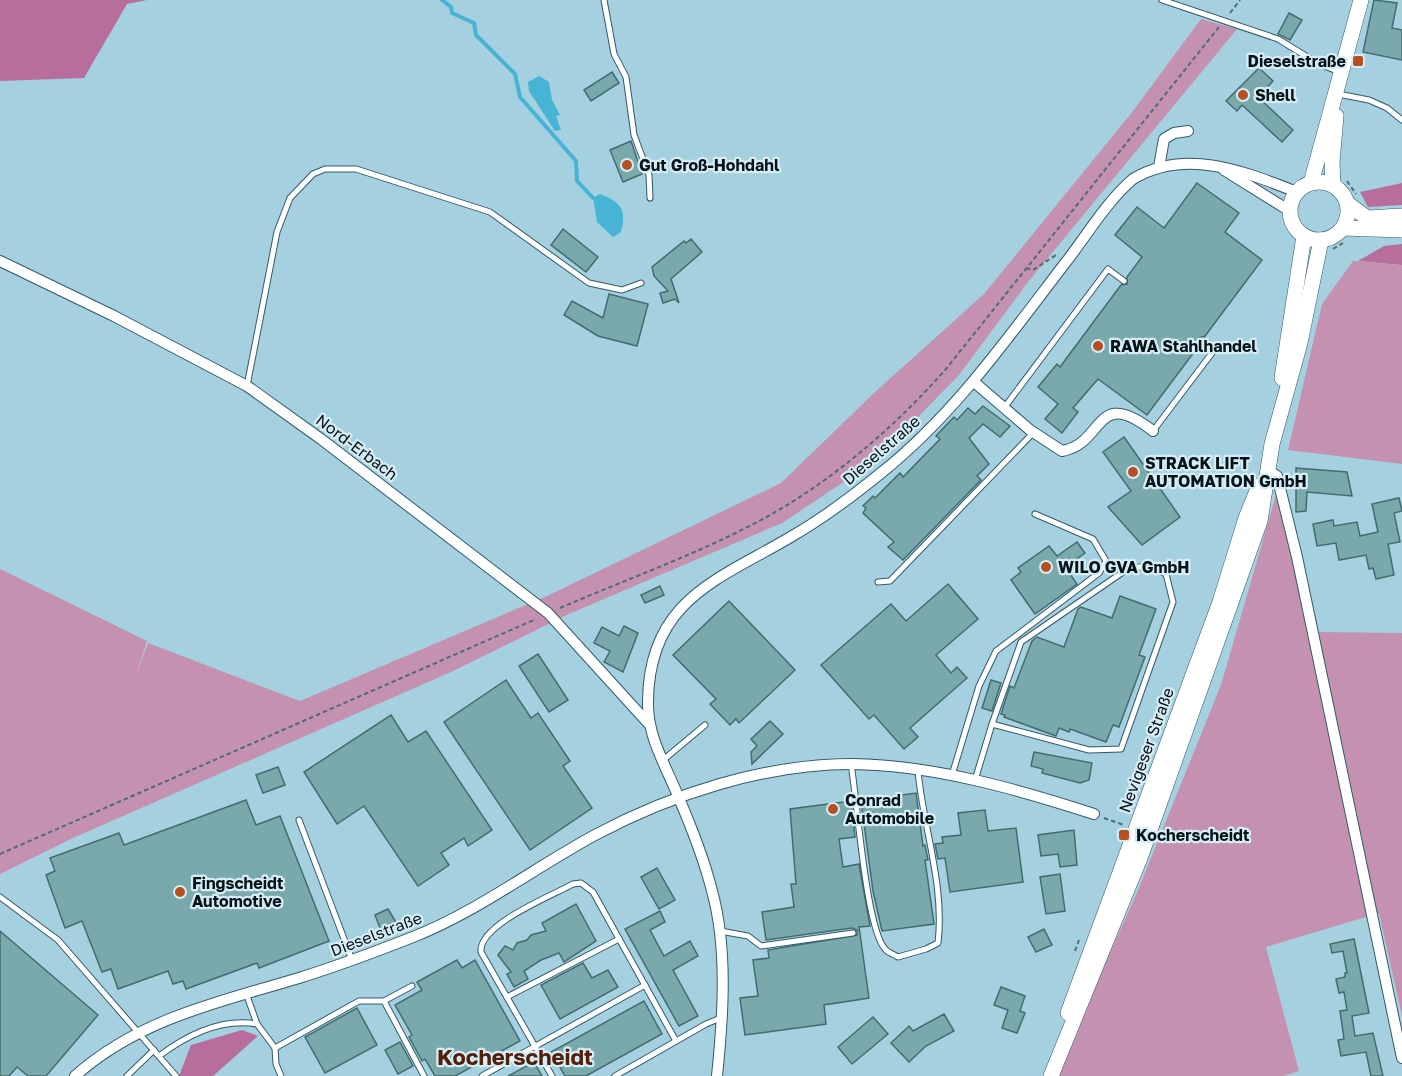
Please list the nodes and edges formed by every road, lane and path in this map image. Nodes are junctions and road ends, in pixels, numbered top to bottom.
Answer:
1 (604, 0) edge
2 (1162, 0) edge
3 (1240, 0) edge
4 (1361, 0) edge
5 (1225, 19) junction
6 (1341, 72) junction
7 (1336, 95) junction
8 (1402, 120) edge
9 (1188, 131) dead end
10 (1332, 162) junction
11 (1219, 166) junction
12 (1159, 167) junction
13 (1311, 183) junction
14 (1333, 185) junction
15 (1297, 192) junction
16 (650, 198) dead end
17 (1354, 203) junction
18 (1290, 211) junction
19 (1402, 216) edge
20 (1342, 228) junction
21 (1402, 230) edge
22 (1304, 236) junction
23 (1321, 240) junction
24 (0, 261) edge
25 (1051, 265) dead end
26 (1026, 268) junction
27 (1124, 281) dead end
28 (641, 283) dead end
29 (1203, 340) dead end
30 (974, 382) junction
31 (247, 386) junction
32 (1004, 408) junction
33 (1277, 421) junction
34 (1153, 431) joint
35 (1034, 432) junction
36 (1266, 470) junction
37 (1035, 514) dead end
38 (878, 582) dead end
39 (548, 613) junction
40 (648, 723) junction
41 (992, 724) junction
42 (705, 725) dead end
43 (662, 761) junction
44 (851, 764) junction
45 (918, 771) junction
46 (952, 776) junction
47 (974, 782) junction
48 (679, 798) junction
49 (1094, 814) joint
50 (299, 820) dead end
51 (1124, 825) dead end
52 (0, 854) edge
53 (0, 897) edge
54 (718, 931) junction
55 (853, 933) dead end
56 (620, 939) junction
57 (352, 960) junction
58 (645, 985) junction
59 (412, 986) dead end
60 (246, 993) junction
61 (507, 997) junction
62 (384, 1001) junction
63 (722, 1018) junction
64 (257, 1024) junction
65 (138, 1031) junction
66 (676, 1041) junction
67 (535, 1047) junction
68 (275, 1048) junction
69 (154, 1050) junction
70 (159, 1056) junction
71 (1402, 1058) edge
72 (75, 1076) edge
73 (126, 1076) edge
74 (176, 1076) edge
75 (281, 1076) edge
76 (424, 1076) edge
77 (482, 1076) edge
78 (552, 1076) edge
79 (615, 1076) edge
80 (717, 1076) edge
81 (1045, 1076) edge
82 (1051, 1076) edge

1 - 16 lane
2 - 5 lane
3 - 5 path
4 - 6 main road
5 - 6 lane
5 - 26 path
6 - 7 main road
7 - 8 lane
7 - 10 main road
7 - 13 main road
9 - 12 street
10 - 14 main road
10 - 17 path
11 - 12 street, Dieselstraße
11 - 15 street, Dieselstraße
11 - 18 street, Dieselstraße
12 - 30 street, Dieselstraße
13 - 14 main road
13 - 15 main road
14 - 17 main road
15 - 18 main road
17 - 19 main road
17 - 20 main road
18 - 22 main road
20 - 21 main road
20 - 23 main road
22 - 23 main road
22 - 33 main road, Nevigeser Straße
23 - 33 main road, Nevigeser Straße
24 - 31 street, Nord-Erbach
25 - 26 path
26 - 39 path
27 - 32 lane
28 - 31 lane
29 - 34 lane
30 - 32 street
30 - 40 street, Dieselstraße
31 - 39 street, Nord-Erbach
32 - 35 street
33 - 36 main road, Nevigeser Straße
34 - 35 street
35 - 38 lane
36 - 71 street
36 - 81 main road, Nevigeser Straße
36 - 82 main road, Nevigeser Straße
37 - 46 lane
39 - 40 street, Nord-Erbach
39 - 52 path
40 - 43 street, Dieselstraße
41 - 41 lane
41 - 47 lane
42 - 43 lane
43 - 48 street, Dieselstraße
44 - 45 street, Dieselstraße
44 - 45 lane
44 - 48 street, Dieselstraße
45 - 46 street, Dieselstraße
46 - 47 street, Dieselstraße
47 - 49 street, Dieselstraße
48 - 54 street, Dieselstraße
48 - 57 street, Dieselstraße
49 - 51 path
50 - 57 lane
53 - 65 lane
54 - 55 lane
54 - 63 street, Dieselstraße
56 - 58 lane
56 - 61 lane
56 - 61 lane
57 - 60 street, Dieselstraße
58 - 66 lane
58 - 67 lane
59 - 62 lane
60 - 64 lane
60 - 65 street, Dieselstraße
61 - 67 lane
62 - 68 lane
62 - 76 lane
63 - 66 lane
63 - 80 street, Dieselstraße
64 - 68 lane
64 - 70 lane
65 - 69 lane
65 - 72 street, Dieselstraße
66 - 79 lane
67 - 77 lane
67 - 78 lane
68 - 75 lane
69 - 70 lane
69 - 73 lane
70 - 74 lane

